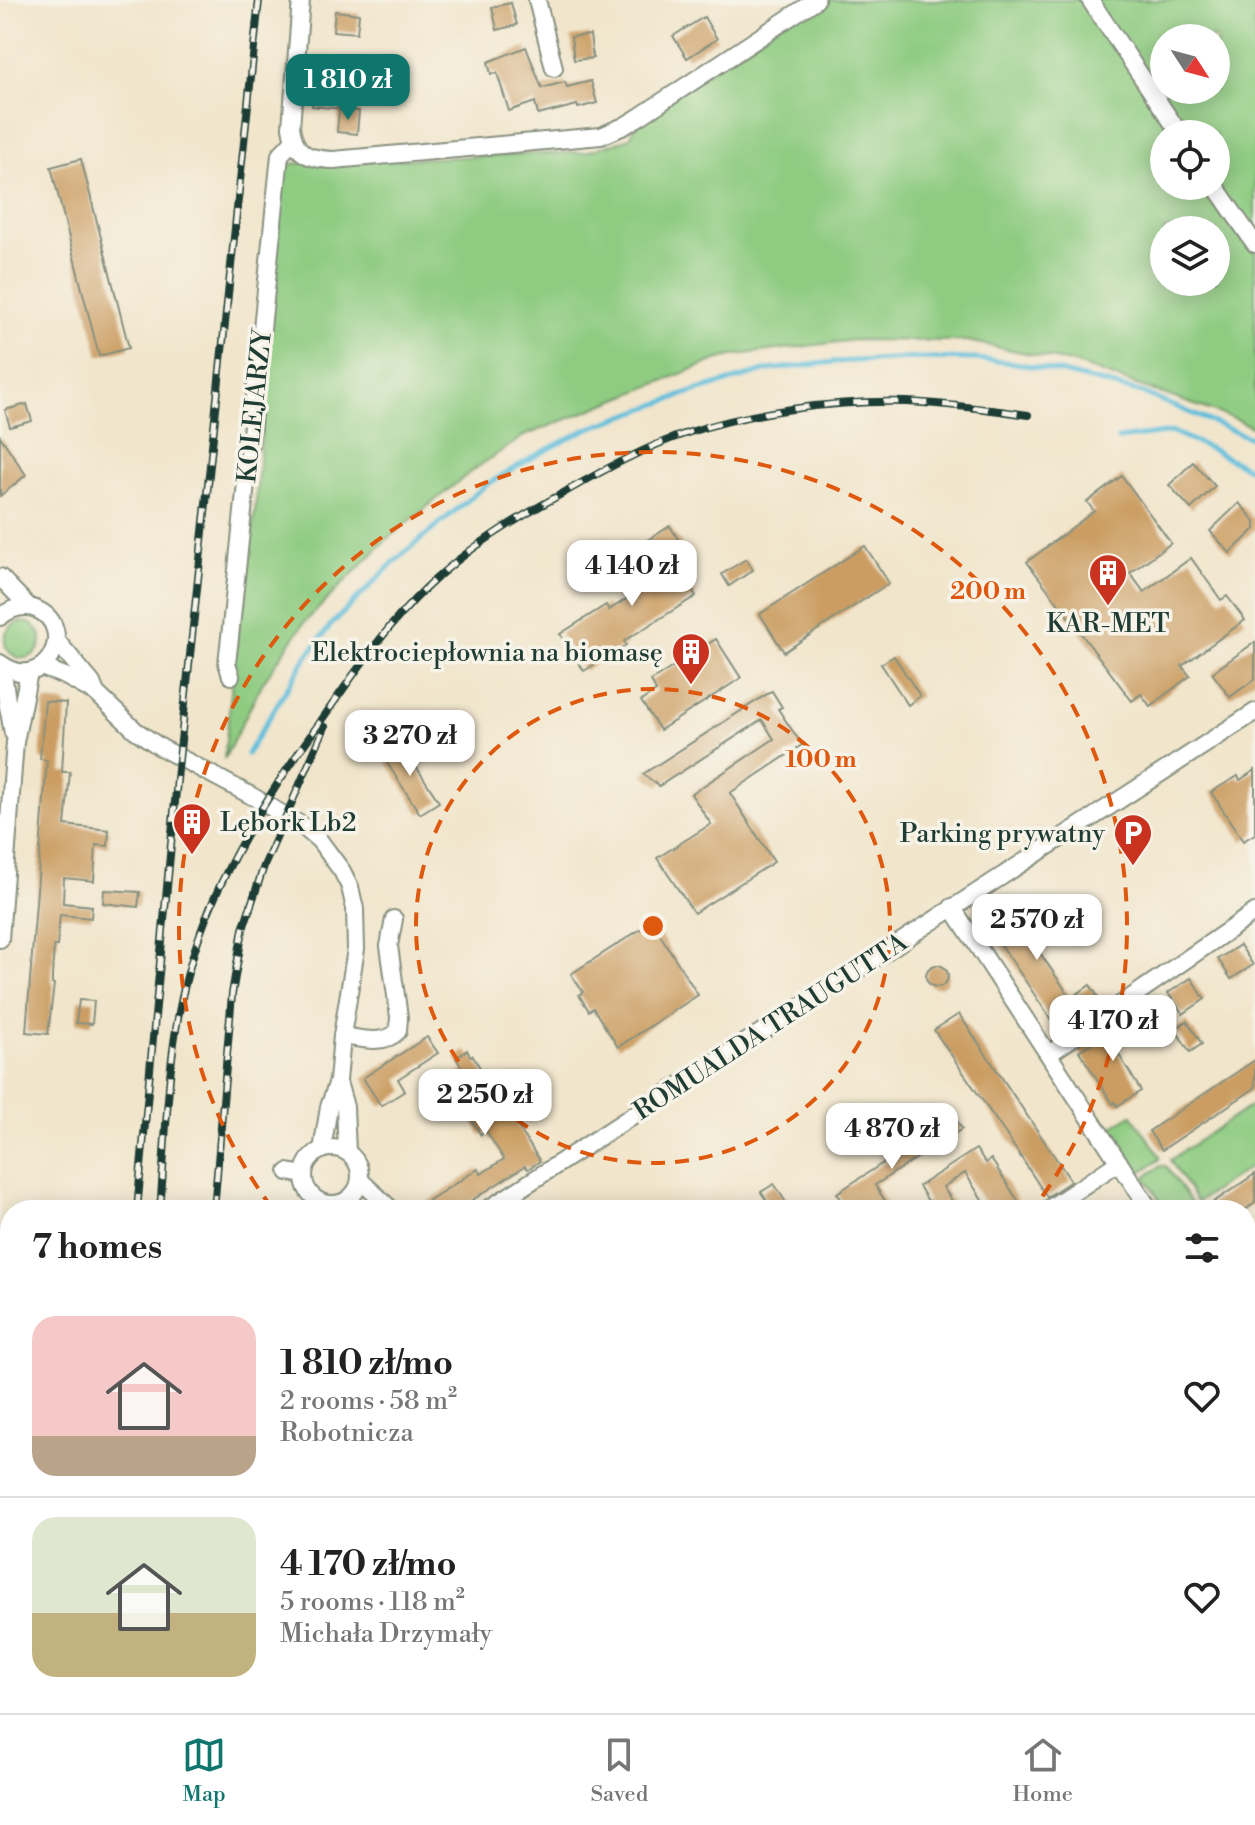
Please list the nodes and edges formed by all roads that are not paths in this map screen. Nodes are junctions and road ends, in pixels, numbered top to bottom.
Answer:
1 (301, 0) edge
2 (537, 0) edge
3 (816, 0) edge
4 (1090, 0) edge
5 (554, 68) dead end
6 (1171, 120) edge
7 (292, 134) junction
8 (1225, 200) edge
9 (1255, 244) edge
10 (0, 577) edge
11 (29, 607) junction
12 (0, 617) edge
13 (56, 640) junction
14 (1, 664) edge
15 (35, 670) junction
16 (231, 676) dead end
17 (96, 693) junction
18 (1255, 712) edge
19 (15, 742) junction
20 (952, 907) junction
21 (1255, 912) edge
22 (394, 919) dead end
23 (0, 939) edge
24 (342, 1036) junction
25 (1049, 1054) junction
26 (338, 1081) junction
27 (322, 1150) junction
28 (347, 1152) junction
29 (1119, 1162) junction
30 (360, 1180) junction
31 (310, 1193) junction
32 (308, 1200) edge
33 (321, 1200) edge
34 (344, 1200) edge
35 (381, 1200) edge
36 (502, 1200) edge
37 (1062, 1200) edge
38 (1144, 1200) edge

1 - 7 street, KOLEJARZY
2 - 5 street
3 - 7 street
4 - 6 street
7 - 16 street, KOLEJARZY
8 - 9 street
10 - 11 street
11 - 12 street
11 - 13 street
13 - 15 street
13 - 17 street
14 - 15 street
14 - 19 street
15 - 17 street
15 - 19 street
17 - 24 street
18 - 20 street, ROMUALDA TRAUGUTTA
19 - 23 street
20 - 25 street
20 - 36 street, ROMUALDA TRAUGUTTA
21 - 25 street
22 - 24 street
24 - 26 street
25 - 29 street
26 - 27 street
26 - 28 street
27 - 28 street
27 - 31 street
28 - 30 street
29 - 37 street
29 - 38 street
30 - 34 street
30 - 35 street
31 - 32 street
31 - 33 street

